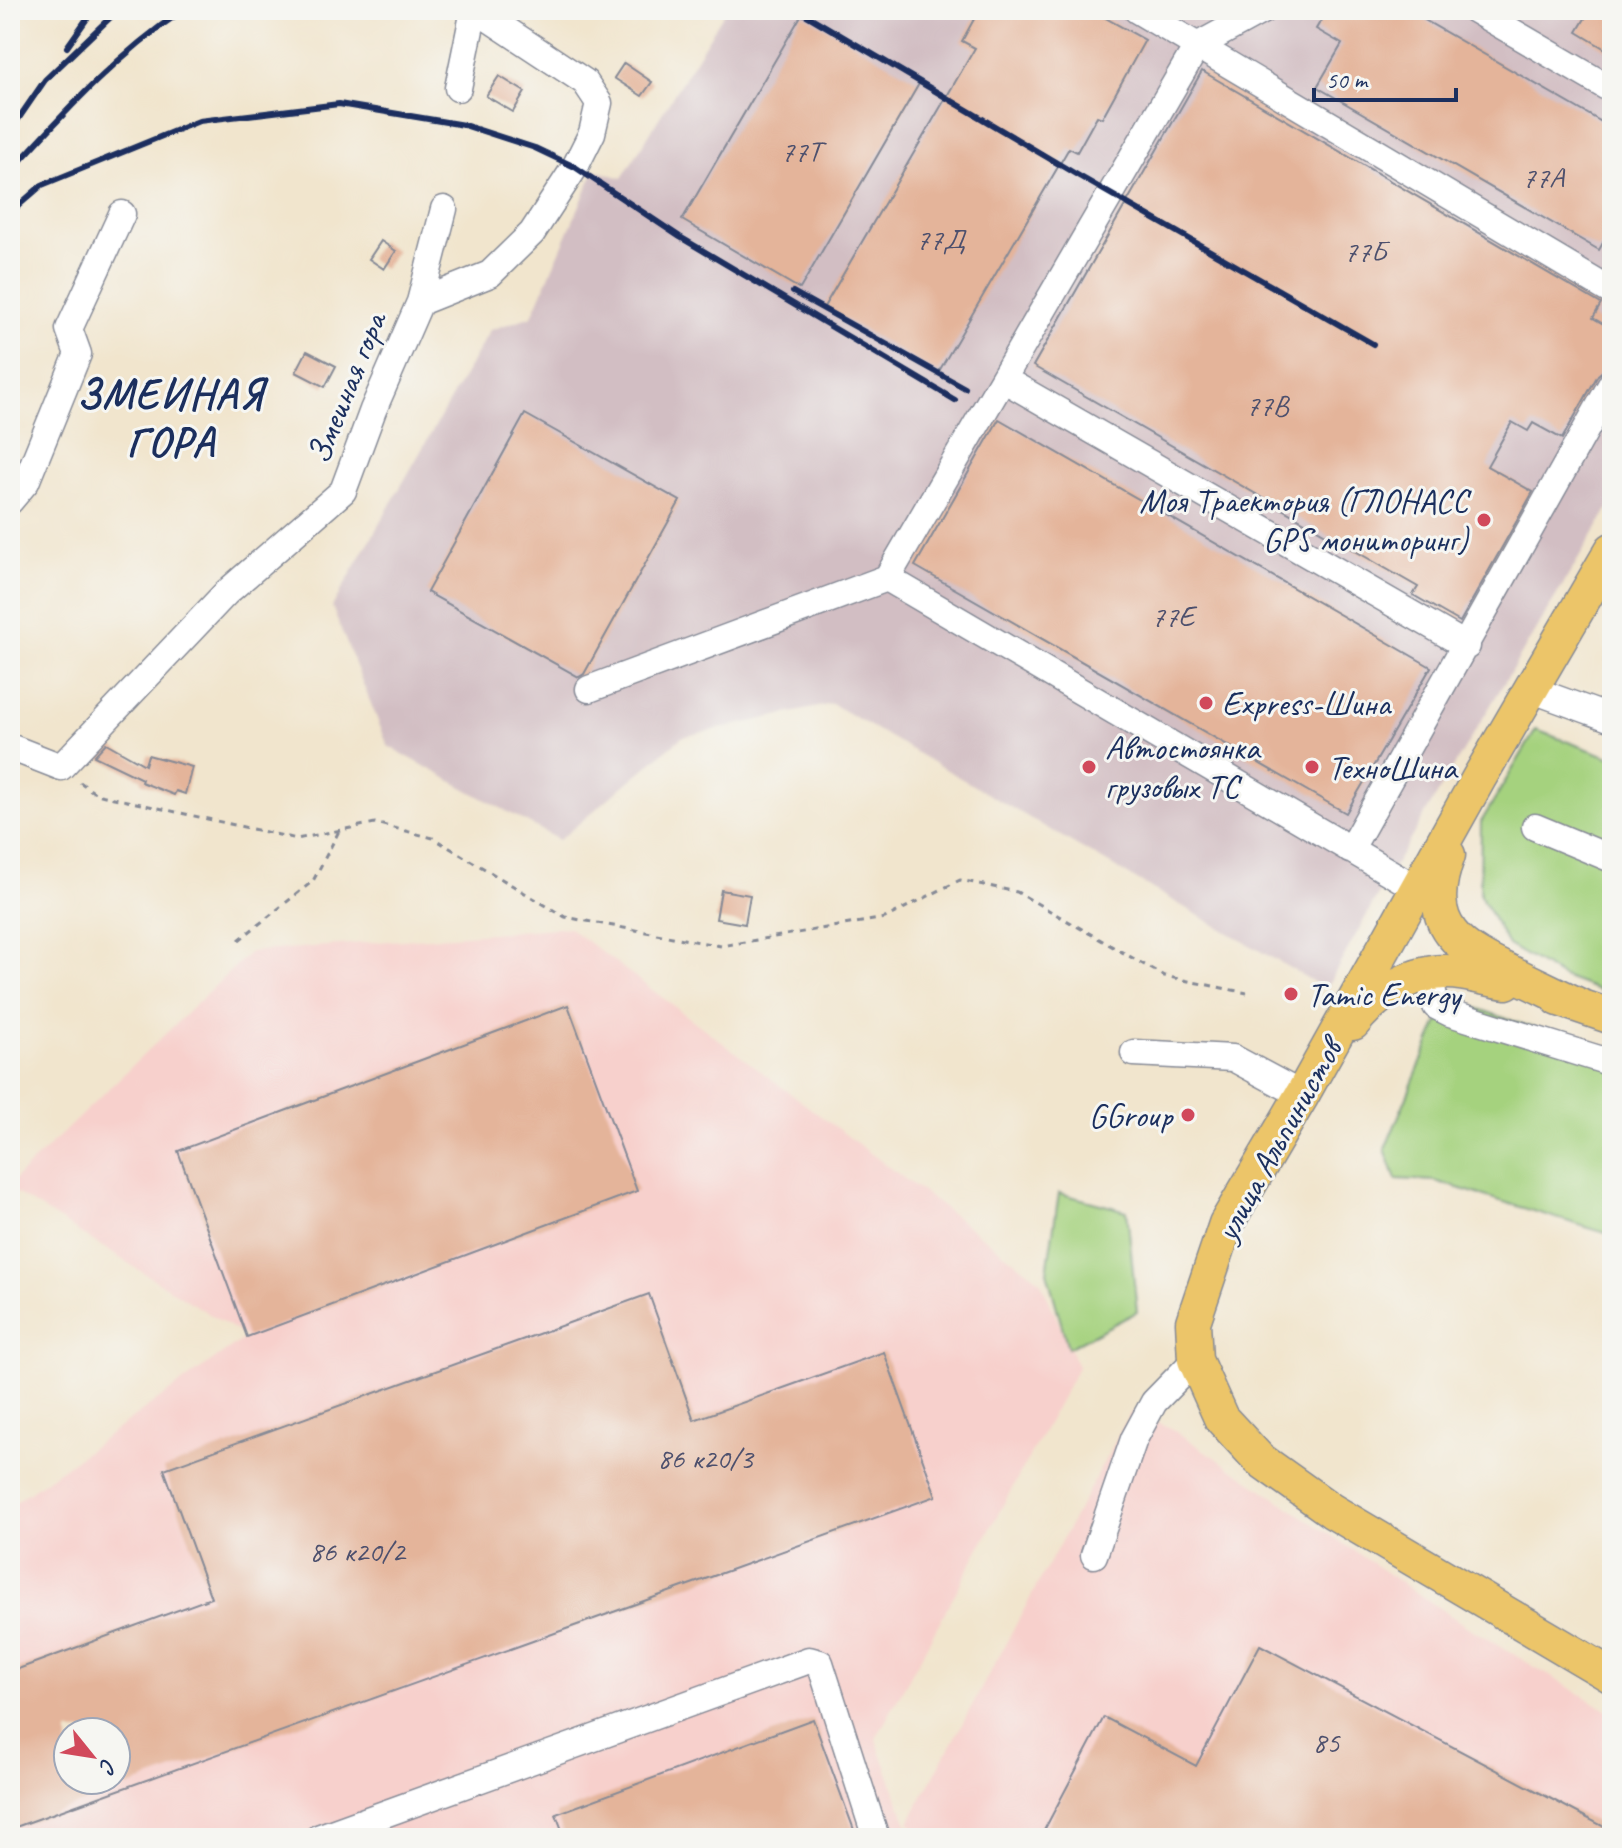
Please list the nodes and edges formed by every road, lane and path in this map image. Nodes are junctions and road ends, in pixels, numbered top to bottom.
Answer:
1 (475, 10) edge
2 (1137, 10) edge
3 (1263, 10) edge
4 (1475, 10) edge
5 (1197, 46) junction
6 (458, 88) dead end
7 (1612, 90) edge
8 (444, 209) dead end
9 (122, 214) dead end
10 (1612, 292) edge
11 (420, 302) junction
12 (1003, 379) junction
13 (1612, 383) edge
14 (10, 501) edge
15 (1612, 550) edge
16 (887, 578) junction
17 (1467, 646) junction
18 (589, 689) dead end
19 (1530, 689) junction
20 (1612, 719) edge
21 (10, 747) edge
22 (61, 767) junction
23 (1479, 778) junction
24 (1535, 827) dead end
25 (339, 831) junction
26 (1350, 850) junction
27 (1612, 859) edge
28 (1418, 889) junction
29 (239, 940) dead end
30 (1388, 940) junction
31 (1429, 974) junction
32 (1513, 983) junction
33 (1247, 993) dead end
34 (1580, 1006) junction
35 (1612, 1017) edge
36 (1134, 1053) dead end
37 (1612, 1063) edge
38 (1305, 1090) junction
39 (1195, 1360) junction
40 (1094, 1555) dead end
41 (1612, 1676) edge
42 (318, 1838) edge
43 (876, 1838) edge

1 - 6 street
1 - 11 street, Змеиная гора
2 - 5 street
3 - 5 street
4 - 7 street
5 - 10 street
5 - 12 street
8 - 11 street
9 - 14 street
11 - 22 street, Змеиная гора
12 - 16 street
12 - 17 street
13 - 17 street
15 - 19 main road, улица Альпинистов
16 - 18 street
16 - 26 street
17 - 26 street
19 - 20 street
19 - 23 main road, улица Альпинистов
21 - 22 street
22 - 25 path
23 - 28 main road, улица Альпинистов
23 - 34 main road
24 - 27 street
25 - 29 path
25 - 33 path
26 - 28 street
28 - 30 main road, улица Альпинистов
30 - 32 main road
30 - 38 main road, улица Альпинистов
31 - 32 main road
31 - 37 street
31 - 38 main road
32 - 34 main road
34 - 35 main road
36 - 38 street
38 - 39 main road, улица Альпинистов
39 - 40 street
39 - 41 main road, улица Альпинистов
42 - 43 street

